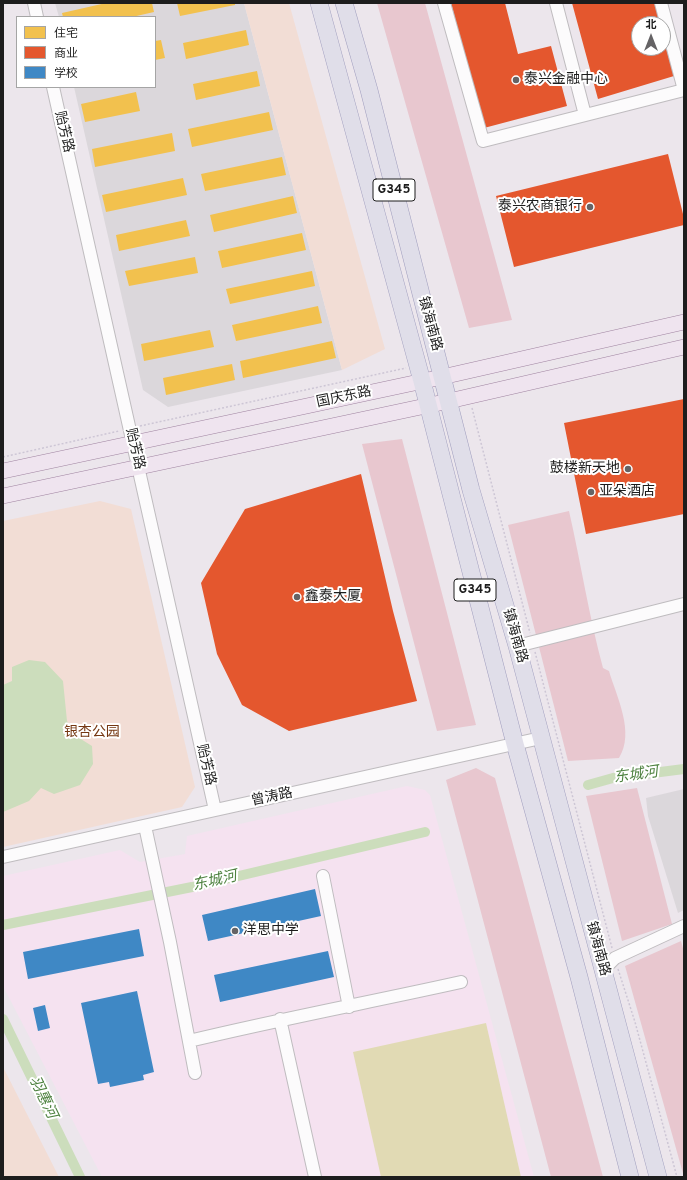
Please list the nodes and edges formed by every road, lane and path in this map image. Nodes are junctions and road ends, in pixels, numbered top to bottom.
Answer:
1 (34, 3) edge
2 (318, 3) edge
3 (344, 3) edge
4 (444, 3) edge
5 (556, 3) edge
6 (661, 3) edge
7 (37, 16) edge
8 (53, 88) edge
9 (684, 90) edge
10 (585, 115) junction
11 (684, 322) edge
12 (684, 347) edge
13 (420, 373) junction
14 (442, 377) junction
15 (469, 397) junction
16 (449, 401) junction
17 (428, 405) junction
18 (131, 436) junction
19 (3, 457) edge
20 (138, 467) junction
21 (3, 472) edge
22 (3, 496) edge
23 (684, 604) edge
24 (525, 644) junction
25 (541, 738) junction
26 (515, 744) junction
27 (215, 810) junction
28 (145, 826) junction
29 (3, 857) edge
30 (323, 876) dead end
31 (684, 926) edge
32 (614, 958) junction
33 (603, 970) junction
34 (461, 982) dead end
35 (349, 1007) junction
36 (280, 1020) junction
37 (190, 1041) junction
38 (195, 1073) dead end
39 (315, 1177) edge
40 (630, 1177) edge
41 (658, 1177) edge
42 (677, 1177) edge

1 - 7 street
2 - 13 highway, 镇海南路 / G345
3 - 14 highway, 镇海南路 / G345
4 - 10 street
5 - 10 street
6 - 9 street
8 - 18 street, 贻芳路
9 - 10 street
11 - 14 main road, 国庆东路
12 - 15 main road, 国庆东路
13 - 14 main road, 国庆东路
13 - 17 highway, 镇海南路 / G345
13 - 18 main road, 国庆东路
13 - 18 path
14 - 16 highway, 镇海南路 / G345
15 - 16 main road, 国庆东路
15 - 24 path
16 - 17 main road, 国庆东路
16 - 24 highway, 镇海南路 / G345
17 - 20 main road, 国庆东路
17 - 26 highway, 镇海南路 / G345
18 - 19 path
18 - 20 street, 贻芳路
18 - 21 main road, 国庆东路
20 - 22 main road, 国庆东路
20 - 27 street, 贻芳路
23 - 24 street
24 - 25 highway, 镇海南路 / G345
24 - 32 path
25 - 26 street, 曾涛路
25 - 33 highway, 镇海南路 / G345
26 - 27 street, 曾涛路
26 - 40 highway, 镇海南路 / G345
27 - 28 street, 曾涛路
28 - 29 street, 曾涛路
28 - 37 street
30 - 35 street
31 - 32 street
32 - 33 street
32 - 42 path
33 - 41 highway, 镇海南路 / G345
34 - 35 street
35 - 36 street
36 - 37 street
36 - 39 street
37 - 38 street

